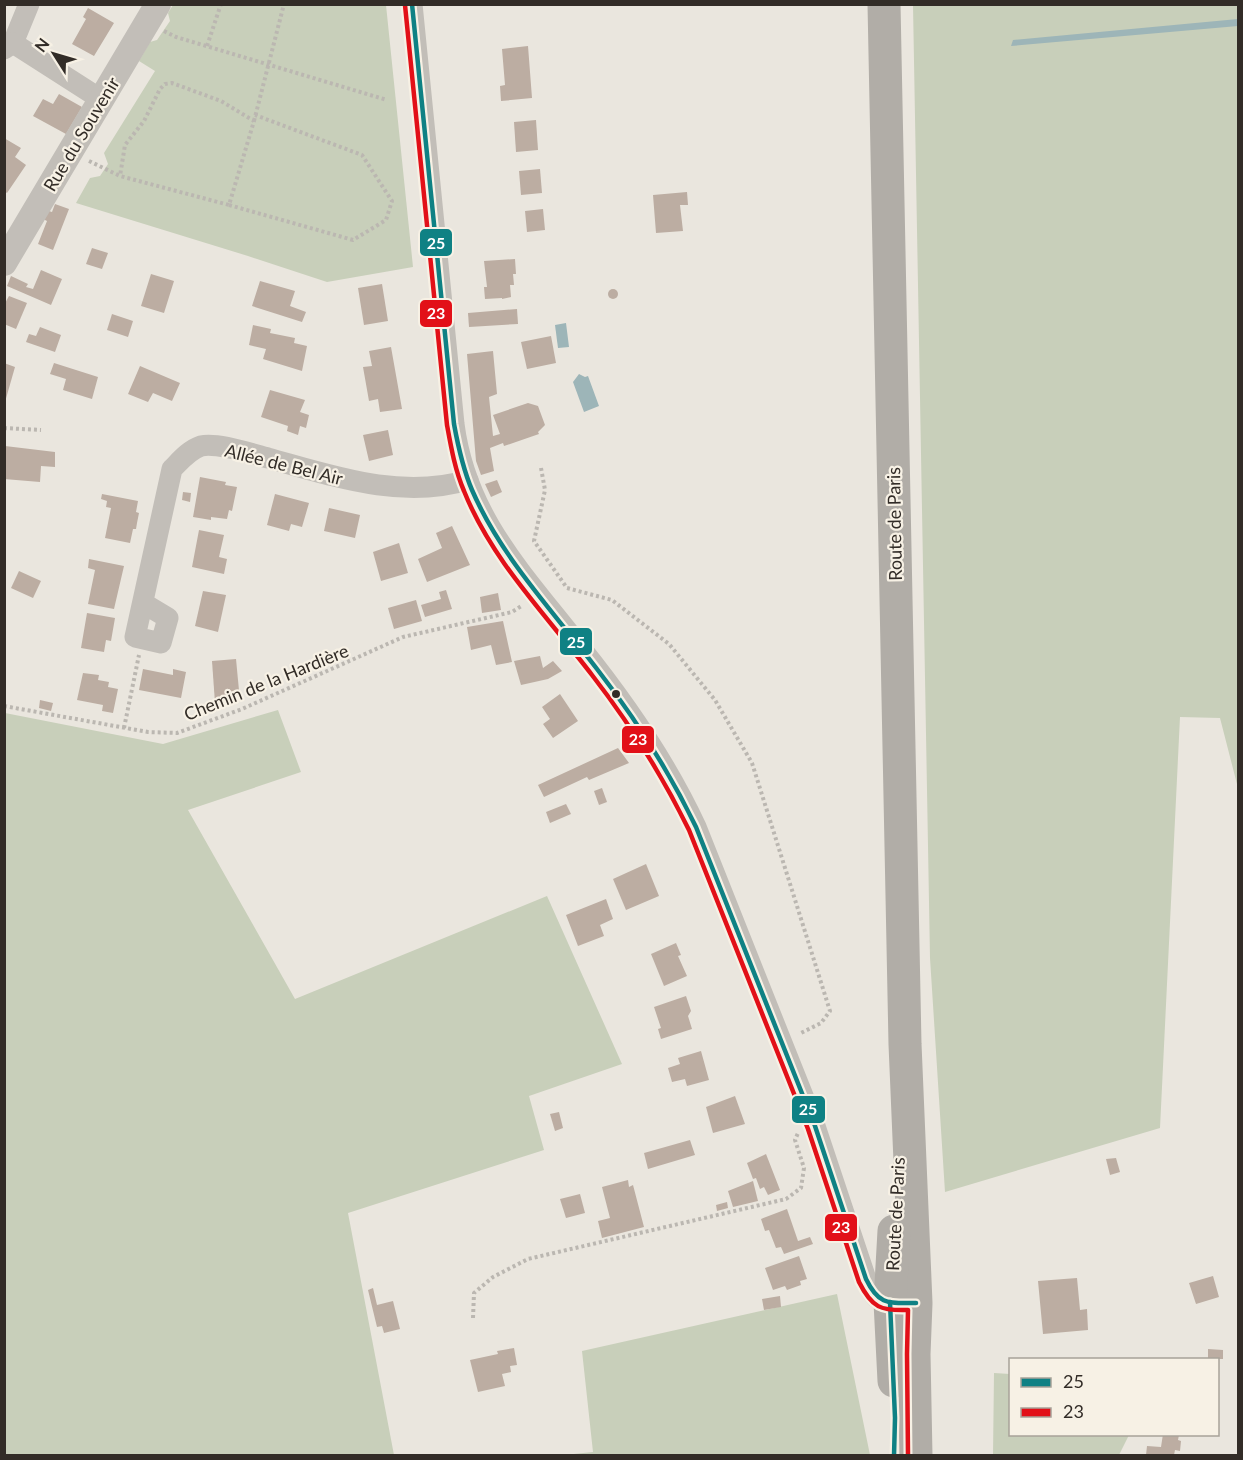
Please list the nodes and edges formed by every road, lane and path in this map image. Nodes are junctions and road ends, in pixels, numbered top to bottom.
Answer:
1 (29, 4) edge
2 (159, 4) edge
3 (220, 4) edge
4 (284, 4) edge
5 (412, 4) edge
6 (884, 4) edge
7 (164, 31) dead end
8 (9, 46) edge
9 (207, 46) junction
10 (268, 64) junction
11 (102, 100) junction
12 (387, 100) dead end
13 (255, 115) junction
14 (254, 121) junction
15 (70, 151) junction
16 (120, 176) junction
17 (229, 205) junction
18 (4, 263) edge
19 (4, 428) edge
20 (41, 430) dead end
21 (541, 468) dead end
22 (468, 480) junction
23 (529, 601) dead end
24 (142, 639) joint
25 (4, 706) edge
26 (124, 728) junction
27 (782, 1042) junction
28 (815, 1126) junction
29 (903, 1303) junction
30 (473, 1318) dead end
31 (894, 1455) edge
32 (916, 1455) edge

1 - 8 street
2 - 11 street, Rue du Souvenir
3 - 9 path
4 - 10 path
5 - 22 street
6 - 29 main road, Route de Paris
7 - 9 path
8 - 11 street
9 - 10 path
10 - 12 path
10 - 13 path
11 - 15 street, Rue du Souvenir
13 - 14 path
13 - 17 path
14 - 16 path
14 - 17 path
15 - 16 path
15 - 18 street, Rue du Souvenir
16 - 17 path
19 - 20 path
21 - 27 path
22 - 24 street, Allée de Bel Air
22 - 27 street
23 - 26 path, Chemin de la Hardière
24 - 26 path
25 - 26 path, Chemin de la Hardière
27 - 28 street
28 - 29 street
28 - 30 path
29 - 31 main road, Route de Paris
29 - 32 main road, Route de Paris

